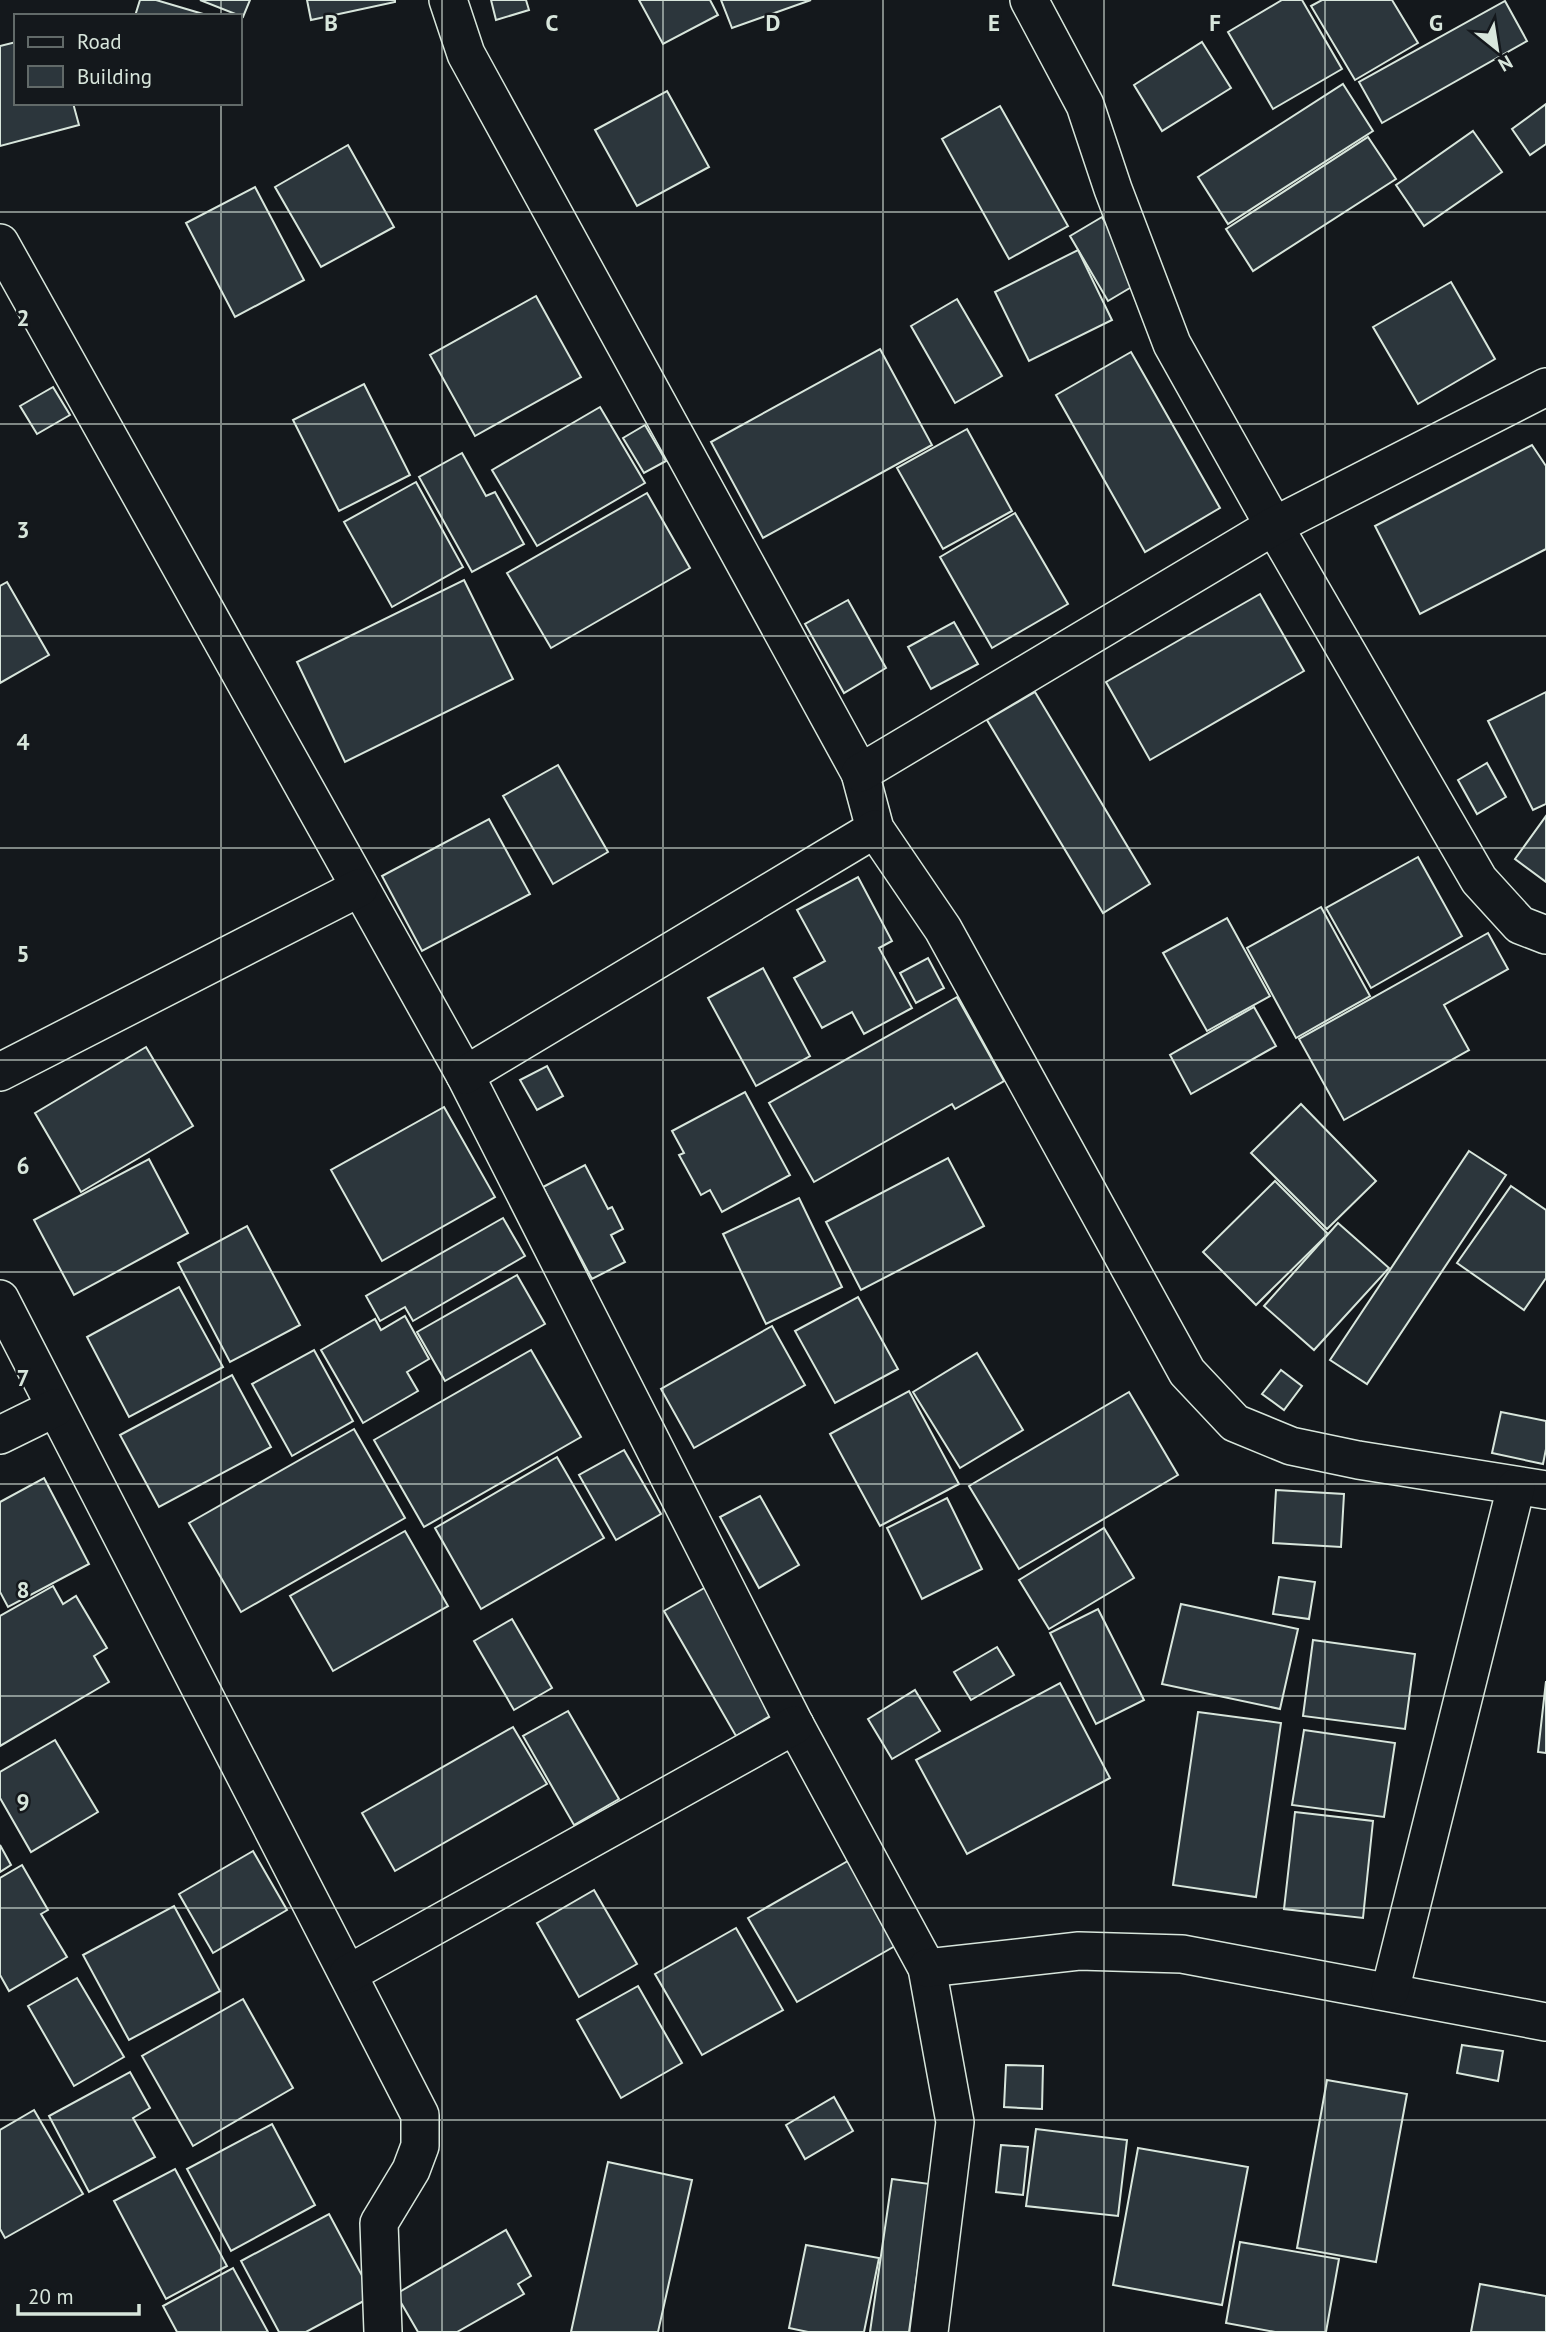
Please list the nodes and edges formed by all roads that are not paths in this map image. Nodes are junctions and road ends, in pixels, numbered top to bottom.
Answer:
1 (448, 0) edge
2 (1029, 0) edge
3 (0, 243) edge
4 (1546, 387) edge
5 (1274, 526) junction
6 (860, 773) junction
7 (875, 829) junction
8 (359, 888) junction
9 (1546, 935) edge
10 (0, 1072) edge
11 (465, 1074) junction
12 (0, 1299) edge
13 (55, 1408) junction
14 (0, 1435) edge
15 (1531, 1489) edge
16 (795, 1725) junction
17 (927, 1968) junction
18 (348, 1974) junction
19 (1390, 1991) junction
20 (1546, 2022) edge
21 (383, 2332) edge
22 (929, 2332) edge

1 - 6 street
2 - 5 street
3 - 8 street
4 - 5 street
5 - 6 street
5 - 9 street
6 - 7 street
7 - 11 street
7 - 15 street
8 - 10 street
8 - 11 street
11 - 16 street
12 - 13 street
13 - 14 street
13 - 18 street
15 - 19 street
16 - 17 street
16 - 18 street
17 - 19 street
17 - 22 street
18 - 21 street
19 - 20 street

